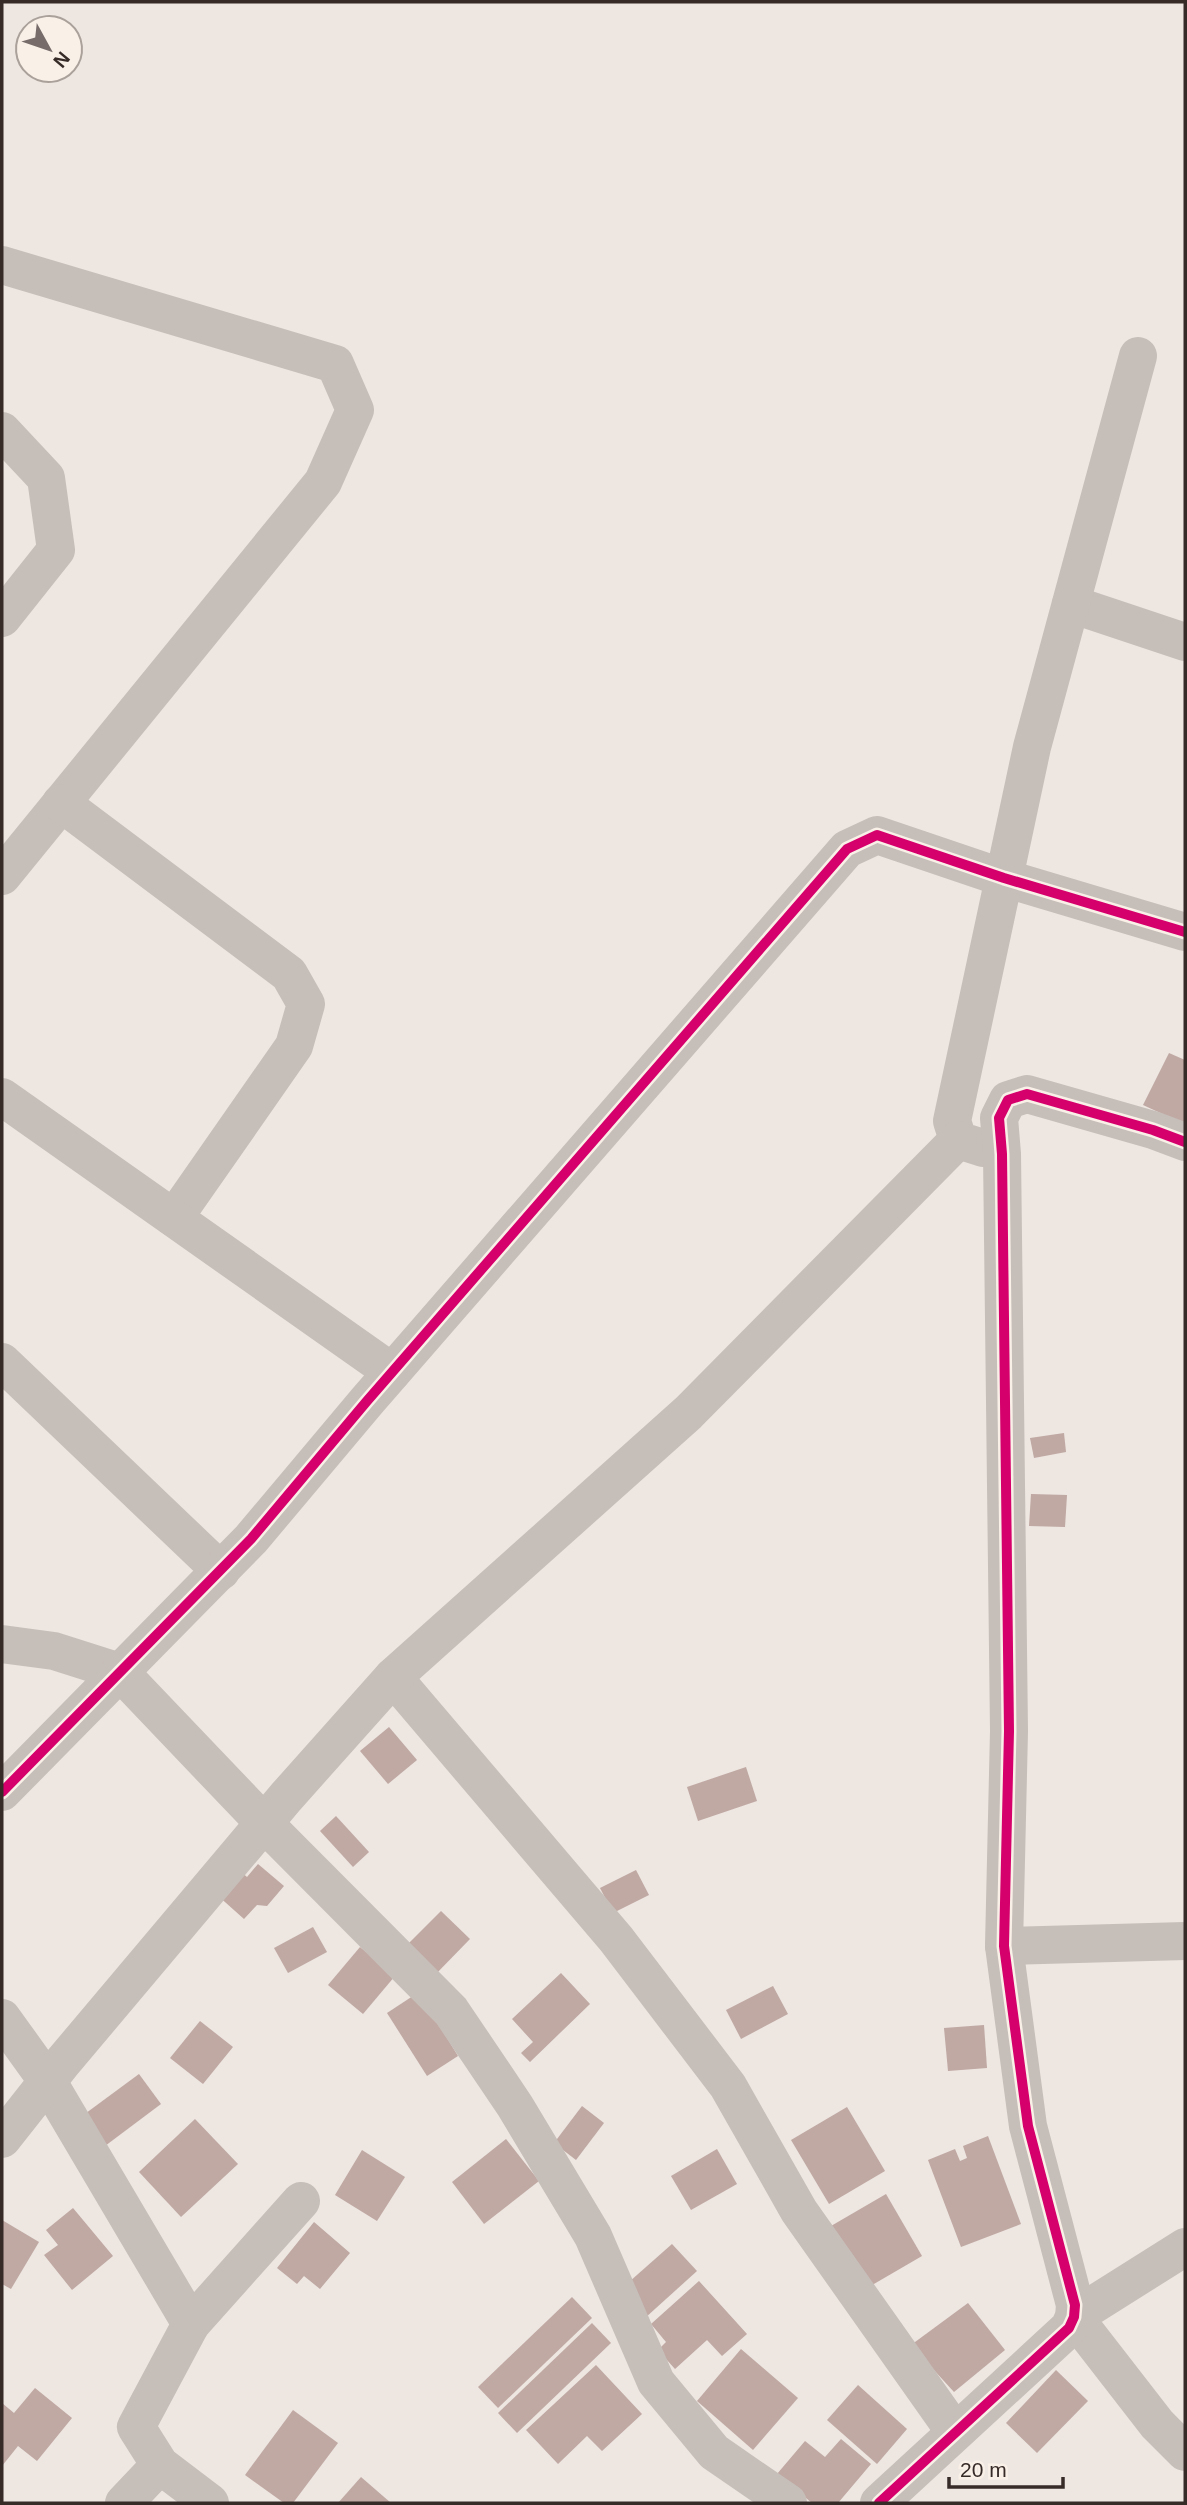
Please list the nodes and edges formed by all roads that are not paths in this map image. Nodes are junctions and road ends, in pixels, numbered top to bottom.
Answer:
1 (2, 265) edge
2 (1138, 356) dead end
3 (2, 431) edge
4 (1071, 604) junction
5 (2, 618) edge
6 (1185, 642) edge
7 (61, 803) junction
8 (2, 876) edge
9 (1004, 878) junction
10 (1185, 932) edge
11 (2, 1097) edge
12 (958, 1140) junction
13 (1185, 1142) edge
14 (1002, 1154) junction
15 (174, 1218) junction
16 (2, 1362) edge
17 (392, 1372) junction
18 (221, 1572) junction
19 (2, 1644) edge
20 (120, 1672) junction
21 (393, 1677) junction
22 (2, 1793) edge
23 (264, 1823) junction
24 (1185, 1941) edge
25 (1004, 1946) junction
26 (2, 2018) edge
27 (48, 2082) junction
28 (2, 2139) edge
29 (301, 2201) dead end
30 (1178, 2260) edge
31 (1074, 2317) junction
32 (191, 2324) junction
33 (955, 2432) junction
34 (1185, 2452) edge
35 (160, 2465) junction
36 (124, 2503) edge
37 (210, 2503) edge
38 (788, 2503) edge
39 (879, 2503) edge

1 - 7 street
2 - 4 street
3 - 5 street
4 - 6 street
4 - 9 street
7 - 8 street
7 - 15 street
9 - 10 street
9 - 12 street
9 - 17 street
11 - 15 street
12 - 14 street
12 - 21 street
13 - 14 street
14 - 25 street
15 - 17 street
16 - 18 street
17 - 18 street
18 - 20 street
19 - 20 street
20 - 22 street
20 - 23 street
21 - 23 street
21 - 33 street
23 - 27 street
23 - 38 street
24 - 25 street
25 - 31 street
26 - 27 street
27 - 28 street
27 - 32 street
29 - 32 street
30 - 31 street
31 - 33 street
31 - 34 street
32 - 35 street
33 - 39 street
35 - 36 street
35 - 37 street

